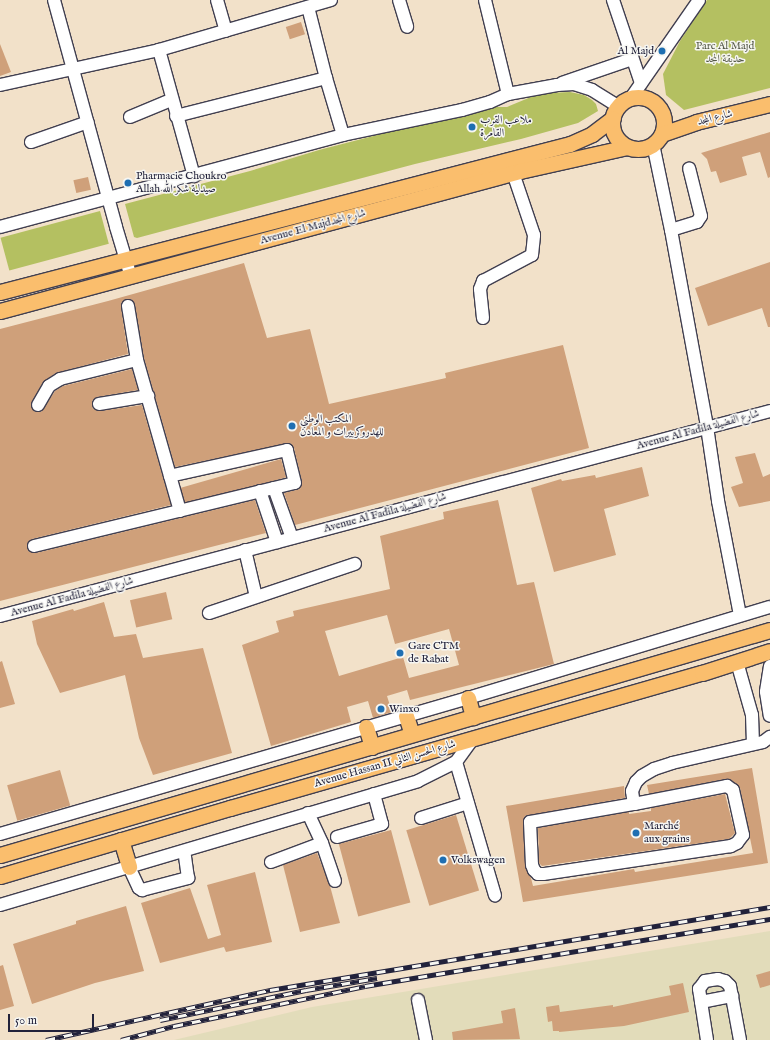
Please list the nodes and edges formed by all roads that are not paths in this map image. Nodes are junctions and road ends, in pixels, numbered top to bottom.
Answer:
1 (54, 0) edge
2 (216, 0) edge
3 (400, 0) edge
4 (485, 0) edge
5 (613, 0) edge
6 (699, 0) edge
7 (319, 3) edge
8 (407, 26) dead end
9 (226, 31) junction
10 (159, 50) junction
11 (632, 59) junction
12 (74, 68) junction
13 (326, 78) junction
14 (642, 83) junction
15 (0, 85) edge
16 (557, 85) junction
17 (508, 94) junction
18 (631, 98) junction
19 (171, 100) junction
20 (770, 104) edge
21 (615, 112) junction
22 (176, 116) junction
23 (130, 117) dead end
24 (88, 122) junction
25 (343, 135) junction
26 (657, 139) junction
27 (31, 142) dead end
28 (627, 147) junction
29 (689, 168) dead end
30 (514, 173) junction
31 (194, 176) junction
32 (109, 199) junction
33 (0, 227) edge
34 (671, 230) junction
35 (126, 259) junction
36 (131, 276) junction
37 (0, 292) edge
38 (128, 306) dead end
39 (0, 311) edge
40 (483, 318) dead end
41 (137, 360) junction
42 (148, 396) junction
43 (99, 404) dead end
44 (38, 405) dead end
45 (770, 410) edge
46 (707, 427) junction
47 (170, 476) junction
48 (274, 488) junction
49 (260, 491) junction
50 (180, 511) junction
51 (292, 538) junction
52 (277, 542) junction
53 (34, 546) dead end
54 (245, 550) junction
55 (355, 564) dead end
56 (256, 597) junction
57 (770, 607) edge
58 (209, 613) dead end
59 (0, 616) edge
60 (740, 616) junction
61 (770, 630) edge
62 (770, 651) edge
63 (737, 662) junction
64 (770, 666) edge
65 (468, 698) junction
66 (406, 716) junction
67 (770, 716) edge
68 (473, 717) junction
69 (366, 727) junction
70 (412, 734) junction
71 (770, 737) edge
72 (473, 739) junction
73 (753, 744) junction
74 (372, 747) junction
75 (456, 762) junction
76 (374, 794) junction
77 (468, 803) junction
78 (634, 804) junction
79 (308, 813) junction
80 (421, 818) dead end
81 (0, 834) edge
82 (337, 837) dead end
83 (121, 840) junction
84 (322, 843) junction
85 (184, 851) junction
86 (0, 855) edge
87 (271, 862) dead end
88 (129, 867) junction
89 (0, 876) edge
90 (335, 881) dead end
91 (495, 895) dead end
92 (0, 905) edge
93 (732, 996) junction
94 (418, 1000) dead end
95 (701, 1002) junction
96 (426, 1040) edge
97 (707, 1040) edge
98 (740, 1040) edge

1 - 12 street
2 - 9 street
3 - 8 street
4 - 17 street
5 - 11 street
6 - 14 street
7 - 9 street
7 - 13 street
9 - 10 street
10 - 12 street
10 - 19 street
11 - 14 street
11 - 16 street
12 - 15 street
12 - 24 street
13 - 22 street
13 - 25 street
14 - 18 street
16 - 17 street
16 - 21 street
17 - 25 street
18 - 21 main road
18 - 26 main road
19 - 22 street
19 - 23 street
20 - 26 main road, شارع المجد
21 - 28 main road
21 - 35 main road, Avenue El Majdشارع المجد
22 - 31 street
24 - 27 street
24 - 32 street
25 - 31 street
26 - 28 main road, شارع المجد
26 - 34 street
28 - 30 main road, Avenue El Majdشارع المجد
29 - 34 street
30 - 36 main road, Avenue El Majdشارع المجد
30 - 40 street
31 - 32 street
32 - 33 street
32 - 35 street
34 - 46 street
35 - 36 street
35 - 37 main road, Avenue El Majdشارع المجد
36 - 39 main road, Avenue El Majdشارع المجد
38 - 41 street
41 - 42 street
41 - 44 street
42 - 43 street
42 - 47 street
45 - 46 street, Avenue Al Fadila شارع الفضيلة
46 - 51 street, Avenue Al Fadila شارع الفضيلة
46 - 60 street
47 - 48 street
47 - 50 street
48 - 49 street
48 - 51 street
49 - 50 street
49 - 52 street
50 - 53 street
51 - 52 street, Avenue Al Fadila شارع الفضيلة
52 - 54 street, Avenue Al Fadila شارع الفضيلة
54 - 56 street
54 - 59 street, Avenue Al Fadila شارع الفضيلة
55 - 56 street
56 - 58 street
57 - 60 street
60 - 65 street
61 - 68 main road, Avenue Hassan II شارع الحسن الثاني
62 - 63 main road, Avenue Hassan II شارع الحسن الثاني
63 - 72 main road, Avenue Hassan II شارع الحسن الثاني
63 - 73 street
64 - 67 street
65 - 66 street
65 - 68 main road
66 - 69 street
66 - 70 main road
68 - 70 main road, Avenue Hassan II شارع الحسن الثاني
69 - 74 main road
69 - 81 street
70 - 74 main road, Avenue Hassan II شارع الحسن الثاني
71 - 73 street
72 - 75 street
72 - 83 main road, Avenue Hassan II شارع الحسن الثاني
73 - 78 street
74 - 86 main road, Avenue Hassan II شارع الحسن الثاني
75 - 76 street
75 - 77 street
76 - 79 street
76 - 82 street
77 - 80 street
77 - 91 street
78 - 78 street
79 - 84 street
79 - 85 street
83 - 88 main road
83 - 89 main road, Avenue Hassan II شارع الحسن الثاني
84 - 87 street
84 - 90 street
85 - 88 street
85 - 88 street
88 - 92 street
93 - 95 street
93 - 95 street
93 - 98 street
94 - 96 street
95 - 97 street

